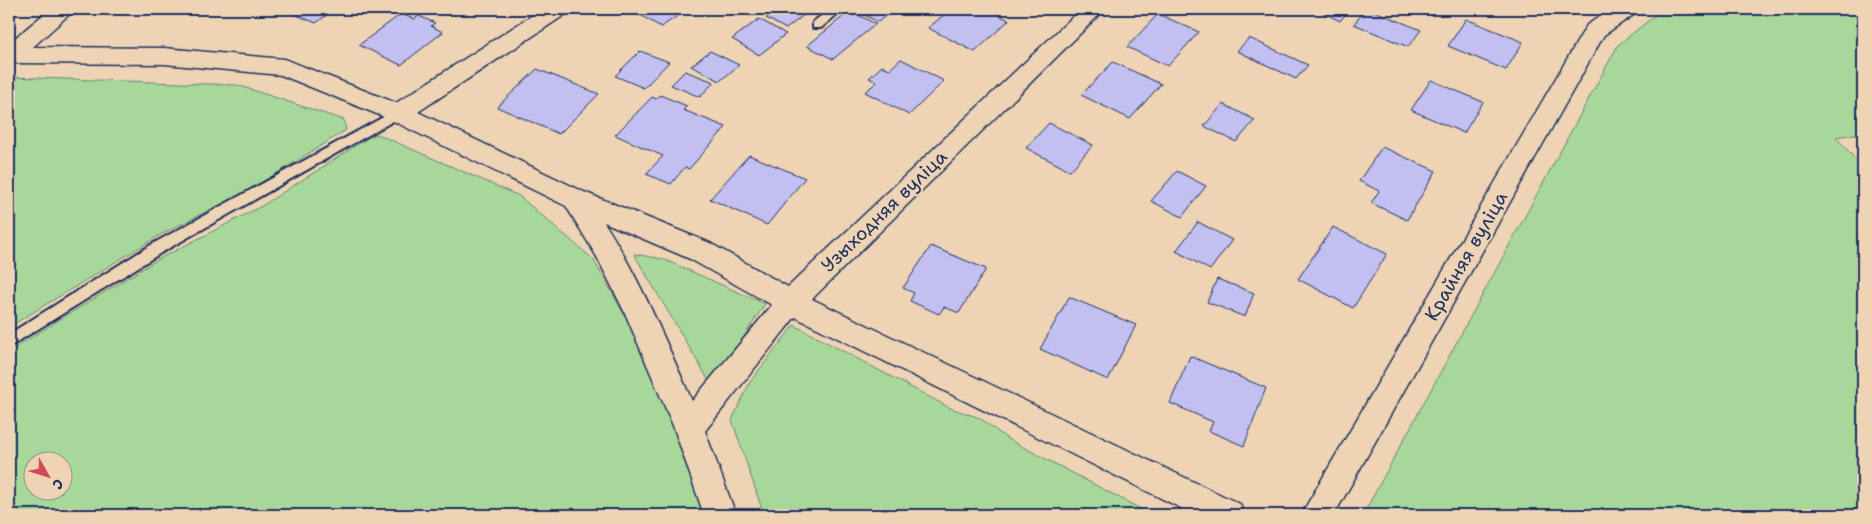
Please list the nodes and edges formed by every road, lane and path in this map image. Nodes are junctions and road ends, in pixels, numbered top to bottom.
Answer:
1 (64, 9) edge
2 (558, 9) edge
3 (837, 9) edge
4 (1094, 9) edge
5 (1627, 9) edge
6 (817, 25) dead end
7 (9, 55) edge
8 (398, 113) junction
9 (575, 199) junction
10 (791, 302) junction
11 (9, 341) edge
12 (690, 428) junction
13 (720, 515) edge
14 (1228, 515) edge
15 (1317, 515) edge

1 - 7 street
2 - 8 street
3 - 6 lane
4 - 10 street, Узыходняя вуліца
5 - 15 street, Крайняя вуліца
7 - 8 street
8 - 9 street
8 - 11 lane
9 - 10 street
9 - 12 street
10 - 12 street, Узыходняя вуліца
10 - 14 street
12 - 13 street

